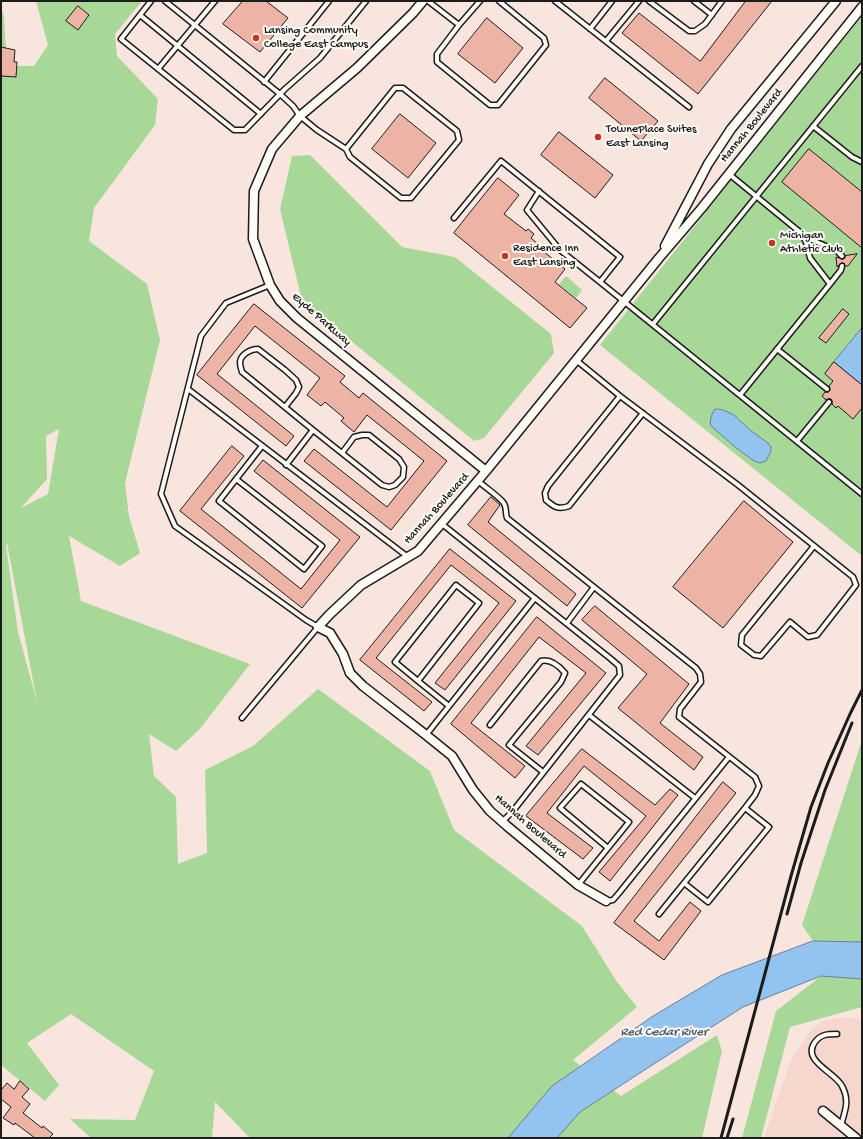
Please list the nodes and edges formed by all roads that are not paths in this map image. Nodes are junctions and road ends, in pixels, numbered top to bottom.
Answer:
1 (151, 1) edge
2 (165, 1) edge
3 (329, 1) edge
4 (366, 1) edge
5 (422, 1) edge
6 (428, 1) edge
7 (480, 1) edge
8 (499, 1) edge
9 (555, 1) edge
10 (612, 1) edge
11 (639, 1) edge
12 (649, 1) edge
13 (694, 1) edge
14 (722, 1) edge
15 (836, 1) edge
16 (212, 2) edge
17 (862, 7) edge
18 (140, 15) junction
19 (712, 15) junction
20 (194, 25) junction
21 (459, 25) junction
22 (590, 29) junction
23 (606, 42) junction
24 (177, 45) junction
25 (862, 66) edge
26 (158, 69) junction
27 (264, 82) junction
28 (280, 94) junction
29 (689, 107) dead end
30 (261, 114) junction
31 (300, 116) junction
32 (814, 126) junction
33 (346, 149) junction
34 (862, 162) edge
35 (729, 174) junction
36 (539, 191) junction
37 (756, 196) junction
38 (454, 218) dead end
39 (803, 236) junction
40 (842, 256) dead end
41 (659, 258) junction
42 (842, 266) dead end
43 (600, 282) junction
44 (830, 284) junction
45 (270, 285) junction
46 (624, 301) junction
47 (652, 324) junction
48 (777, 349) junction
49 (576, 360) junction
50 (188, 390) junction
51 (827, 390) dead end
52 (740, 395) junction
53 (620, 396) junction
54 (829, 402) dead end
55 (285, 407) junction
56 (643, 413) junction
57 (313, 430) junction
58 (797, 441) junction
59 (262, 446) junction
60 (342, 453) junction
61 (286, 464) junction
62 (486, 471) junction
63 (236, 479) junction
64 (478, 481) junction
65 (862, 494) edge
66 (442, 524) junction
67 (814, 546) junction
68 (408, 557) junction
69 (594, 587) junction
70 (535, 598) junction
71 (567, 623) junction
72 (318, 627) junction
73 (418, 680) junction
74 (449, 706) junction
75 (589, 714) junction
76 (242, 718) dead end
77 (490, 725) dead end
78 (426, 735) junction
79 (728, 756) junction
80 (543, 772) junction
81 (695, 798) junction
82 (745, 808) junction
83 (502, 822) junction
84 (608, 848) junction
85 (684, 884) junction
86 (578, 885) junction
87 (606, 901) joint
88 (659, 914) dead end
89 (837, 1034) dead end
90 (823, 1111) dead end
91 (841, 1126) junction
92 (856, 1138) edge

1 - 18 lane
2 - 20 lane
3 - 27 lane
4 - 28 lane
5 - 31 street, Eyde Parkway
6 - 21 lane
7 - 21 lane
8 - 21 lane
9 - 22 lane
10 - 22 lane
11 - 23 lane
12 - 19 lane
13 - 19 lane
14 - 19 lane
15 - 41 street, Hannah Boulevard
16 - 20 lane
17 - 35 street, Hannah Boulevard
18 - 24 lane
18 - 26 lane
20 - 24 lane
20 - 27 lane
22 - 23 lane
23 - 29 lane
24 - 26 lane
24 - 30 lane
25 - 32 lane
26 - 30 lane
27 - 28 lane
28 - 30 lane
28 - 31 lane
31 - 33 lane
31 - 45 street, Eyde Parkway
32 - 34 lane
32 - 37 lane
33 - 33 lane
35 - 37 lane
35 - 41 street, Hannah Boulevard
36 - 38 lane
36 - 43 lane
36 - 43 lane
37 - 39 lane
37 - 47 lane
39 - 40 lane
39 - 44 lane
41 - 46 street, Hannah Boulevard
42 - 44 lane
43 - 46 lane
44 - 48 lane
45 - 50 lane
45 - 62 street, Eyde Parkway
46 - 47 lane
46 - 49 street, Hannah Boulevard
47 - 52 lane
48 - 51 lane
48 - 52 lane
49 - 53 lane
49 - 62 street, Hannah Boulevard
50 - 59 lane
50 - 72 lane
52 - 58 lane
53 - 56 lane
53 - 56 lane
54 - 58 lane
55 - 55 lane
55 - 57 lane
56 - 67 lane
57 - 60 lane
57 - 61 lane
58 - 65 lane
59 - 61 lane
59 - 63 lane
60 - 60 lane
61 - 68 lane
62 - 64 street, Hannah Boulevard
63 - 63 lane
64 - 66 street, Hannah Boulevard
64 - 69 lane
66 - 68 street, Hannah Boulevard
66 - 70 lane
67 - 67 lane
68 - 72 street, Hannah Boulevard
69 - 71 lane
69 - 79 lane
70 - 71 lane
70 - 74 lane
71 - 75 lane
72 - 76 lane
72 - 78 street, Hannah Boulevard
73 - 73 lane
73 - 74 lane
74 - 78 lane
75 - 80 lane
75 - 81 lane
77 - 80 lane
78 - 83 street, Hannah Boulevard
79 - 81 lane
79 - 82 lane
80 - 83 lane
81 - 87 lane
82 - 85 lane
82 - 85 lane
83 - 86 street, Hannah Boulevard
84 - 84 lane
84 - 86 lane
85 - 88 lane
86 - 87 street, Hannah Boulevard
89 - 91 lane
90 - 91 street
91 - 92 street

